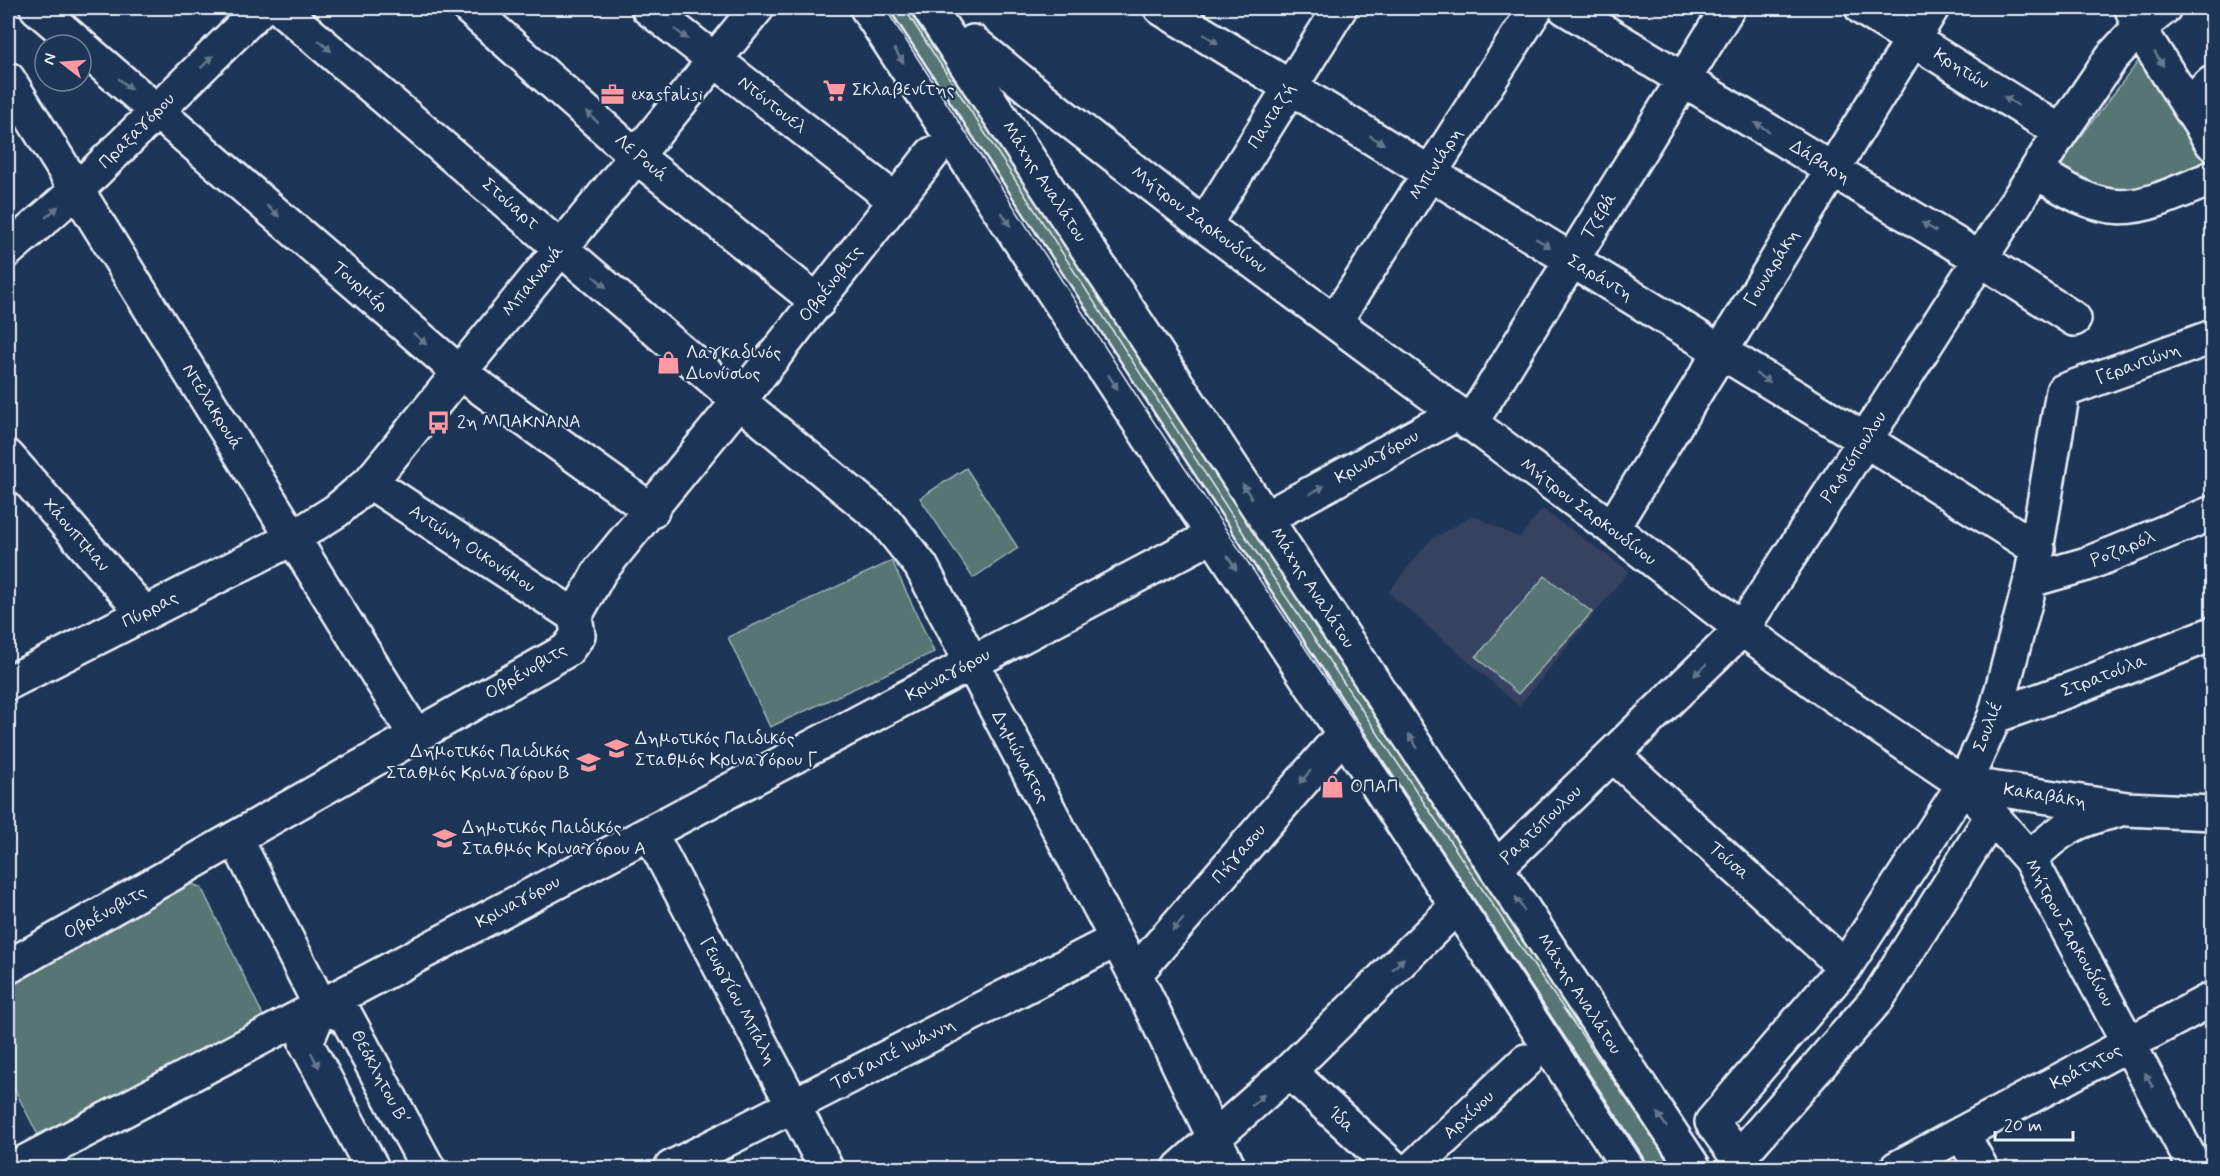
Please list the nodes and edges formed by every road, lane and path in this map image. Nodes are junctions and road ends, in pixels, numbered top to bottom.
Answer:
1 (37, 8) edge
2 (261, 8) edge
3 (280, 8) edge
4 (469, 8) edge
5 (648, 8) edge
6 (757, 8) edge
7 (867, 8) edge
8 (929, 8) edge
9 (1161, 8) edge
10 (1340, 8) edge
11 (1536, 8) edge
12 (1565, 8) edge
13 (1728, 8) edge
14 (1862, 8) edge
15 (1932, 8) edge
16 (2164, 8) edge
17 (2135, 18) edge
18 (67, 33) edge
19 (1912, 39) junction
20 (973, 42) dead end
21 (93, 55) edge
22 (714, 60) junction
23 (8, 78) edge
24 (1683, 80) junction
25 (2212, 84) edge
26 (1289, 88) junction
27 (2188, 105) junction
28 (157, 111) junction
29 (2061, 132) junction
30 (2212, 143) edge
31 (932, 154) dead end
32 (636, 156) junction
33 (1833, 169) junction
34 (2036, 171) junction
35 (1431, 172) junction
36 (2212, 178) edge
37 (77, 190) junction
38 (896, 201) junction
39 (1204, 225) junction
40 (561, 248) junction
41 (8, 250) edge
42 (1979, 258) junction
43 (1571, 261) junction
44 (818, 302) junction
45 (2074, 319) dead end
46 (1335, 321) junction
47 (2212, 337) edge
48 (1720, 351) junction
49 (459, 372) junction
50 (2063, 391) joint
51 (739, 401) junction
52 (1463, 419) junction
53 (1865, 440) junction
54 (8, 457) edge
55 (369, 482) junction
56 (652, 511) junction
57 (2212, 513) edge
58 (1266, 518) junction
59 (1612, 528) junction
60 (1214, 535) junction
61 (293, 537) junction
62 (2035, 565) junction
63 (144, 613) junction
64 (574, 616) junction
65 (1742, 629) junction
66 (2212, 634) edge
67 (971, 663) junction
68 (8, 683) edge
69 (1995, 716) junction
70 (1344, 733) junction
71 (416, 736) junction
72 (1613, 755) junction
73 (1964, 784) junction
74 (2127, 809) junction
75 (2212, 813) edge
76 (1992, 816) junction
77 (650, 833) junction
78 (236, 838) junction
79 (2030, 859) junction
80 (1496, 868) junction
81 (1457, 906) junction
82 (1116, 940) junction
83 (8, 967) edge
84 (1845, 967) junction
85 (1135, 974) junction
86 (2212, 999) edge
87 (321, 1007) junction
88 (1804, 1018) junction
89 (2130, 1044) junction
90 (1835, 1047) junction
91 (1526, 1061) dead end
92 (1289, 1071) junction
93 (793, 1106) junction
94 (1962, 1133) junction
95 (1214, 1139) junction
96 (8, 1161) edge
97 (13, 1168) edge
98 (372, 1168) edge
99 (428, 1168) edge
100 (671, 1168) edge
101 (826, 1168) edge
102 (1180, 1168) edge
103 (1229, 1168) edge
104 (1394, 1168) edge
105 (1413, 1168) edge
106 (1629, 1168) edge
107 (1694, 1168) edge
108 (1897, 1168) edge
109 (1981, 1168) edge
110 (2195, 1168) edge

1 - 18 street, Τουρμέρ
28 -> 2 street, Πραξαγόρου
3 -> 40 street, Στούαρτ
32 -> 4 street, Λε Ρουά
5 -> 22 street, Ντόντουελ
6 - 22 street, Μπακνανά
7 -> 60 street
58 -> 8 street, Μάχης Αναλάτου
9 -> 26 street, Σαράντη
10 - 26 street, Πανταζή
11 - 35 street, Μπινιάρη
12 - 24 street, Δάβαρη
13 - 24 street, Τζεβά
14 - 19 street, Κρητών
15 - 19 street, Γουναράκη
16 - 17 street, Ραφτόπουλου
17 -> 27 street
17 - 29 street, Ραφτόπουλου
29 -> 19 street, Κρητών
19 - 33 street, Γουναράκη
20 - 39 street, Μήτρου Σαρκουδίνου
21 -> 28 street, Τουρμέρ
22 - 32 street, Μπακνανά
22 - 38 street, Ντόντουελ
23 - 37 street, Ντελακρουά
33 -> 24 street, Δάβαρη
24 - 43 street, Τζεβά
25 - 27 street
26 -> 35 street, Σαράντη
26 - 39 street, Πανταζή
27 - 30 street
28 - 37 street, Πραξαγόρου
28 -> 49 street, Τουρμέρ
29 - 34 street, Ραφτόπουλου
31 - 38 street, Οβρένοβιτς
32 - 40 street, Μπακνανά
32 - 44 street, Λε Ρουά
42 -> 33 street, Δάβαρη
33 - 48 street, Γουναράκη
34 - 36 street
34 - 42 street, Ραφτόπουλου
35 -> 43 street, Σαράντη
35 - 46 street, Μπινιάρη
41 -> 37 street, Πραξαγόρου
37 - 61 street, Ντελακρουά
38 - 44 street, Οβρένοβιτς
39 - 46 street, Μήτρου Σαρκουδίνου
40 - 49 street, Μπακνανά
40 -> 51 street, Στούαρτ
42 - 45 street, Δάβαρη
42 - 53 street, Ραφτόπουλου
43 - 48 street, Σαράντη
43 - 52 street, Τζεβά
44 - 51 street, Οβρένοβιτς
46 - 52 street, Μήτρου Σαρκουδίνου
47 - 50 street, Γεραντώνη
48 -> 53 street, Σαράντη
48 - 59 street, Γουναράκη
49 - 55 street, Μπακνανά
49 - 56 street, Τουρμέρ
50 - 62 street, Σουλιέ
51 - 56 street, Οβρένοβιτς
51 - 67 street, Δημώνακτος
58 -> 52 street, Κριναγόρου
52 - 59 street, Μήτρου Σαρκουδίνου
53 - 62 street, Σαράντη
53 - 65 street, Ραφτόπουλου
54 - 63 street, Χάουπτμαν
55 - 61 street, Μπακνανά
55 - 64 street, Αντώνη Οικονόμου
56 - 64 street, Οβρένοβιτς
57 - 62 street, Ροζαρόλ
80 -> 58 street, Μάχης Αναλάτου
59 - 65 street, Μήτρου Σαρκουδίνου
60 - 67 street, Κριναγόρου
60 -> 70 street
61 - 63 street, Πύρρας
61 - 71 street, Ντελακρουά
62 - 69 street, Σουλιέ
63 - 68 street, Πύρρας
64 - 71 street, Οβρένοβιτς
65 -> 72 street, Ραφτόπουλου
65 - 73 street, Μήτρου Σαρκουδίνου
66 - 69 street, Στρατούλα
67 - 77 street, Κριναγόρου
67 - 82 street, Δημώνακτος
69 - 73 street, Σουλιέ
70 - 81 street
70 -> 85 street, Πήγασου
71 - 78 street, Οβρένοβιτς
72 - 80 street, Ραφτόπουλου
72 - 84 street, Τούσα
73 - 74 street, Κακαβάκη
73 - 76 street, Μήτρου Σαρκουδίνου
73 - 84 street, Σουλιέ
74 - 75 street, Κακαβάκη
74 - 79 street, Κακαβάκη
76 - 79 street, Μήτρου Σαρκουδίνου
76 - 90 street, Σουλιέ
77 - 87 street, Κριναγόρου
77 - 93 street, Γεωργίου Μπάλη
78 - 83 street, Οβρένοβιτς
78 - 87 street
79 - 89 street, Μήτρου Σαρκουδίνου
107 -> 80 street, Μάχης Αναλάτου
92 -> 81 street
81 - 106 street
82 - 85 street, Δημώνακτος
82 - 93 street, Τσιγαντέ Ιωάννη
84 - 88 street, Σουλιέ
85 - 95 street, Δημώνακτος
86 - 89 street, Κράτητος
87 - 97 street, Κριναγόρου
87 -> 98 street
87 - 99 street, Θεόκλητου Β΄
88 - 90 street
88 - 90 street, Σουλιέ
89 - 94 street, Κράτητος
110 -> 89 street, Μήτρου Σαρκουδίνου
91 - 105 street, Αρχίνου
95 -> 92 street
92 - 104 street, Ίδα
93 - 100 street, Τσιγαντέ Ιωάννη
93 - 101 street, Γεωργίου Μπάλη
94 - 108 street, Κράτητος
94 - 109 street
95 - 102 street
95 - 103 street, Δημώνακτος
96 - 97 street

